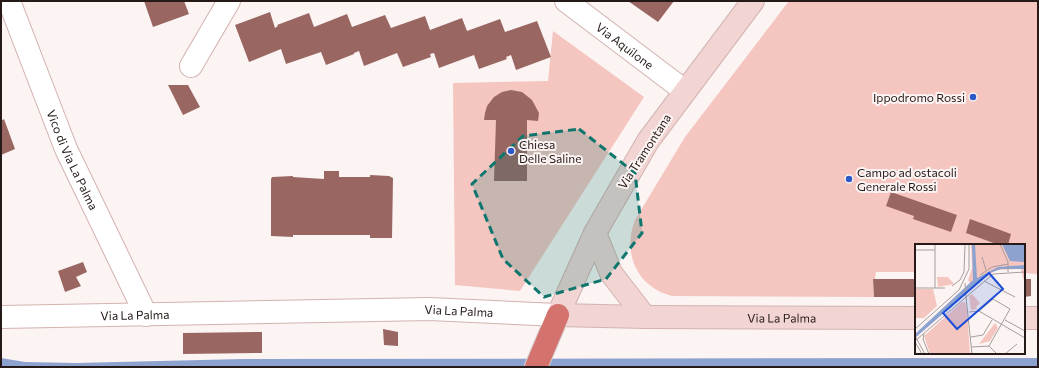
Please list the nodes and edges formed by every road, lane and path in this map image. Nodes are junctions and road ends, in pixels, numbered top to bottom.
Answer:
1 (9, 1) edge
2 (229, 1) edge
3 (566, 1) edge
4 (753, 1) edge
5 (191, 66) dead end
6 (685, 91) junction
7 (595, 232) junction
8 (146, 315) junction
9 (558, 315) junction
10 (1, 317) edge
11 (645, 317) junction
12 (915, 318) edge
13 (1025, 318) edge
14 (1038, 318) edge
15 (536, 367) edge

1 - 8 street, Vico di Via La Palma
2 - 5 street
3 - 6 street, Via Aquilone
4 - 6 street, Via Tramontana
6 - 7 street, Via Tramontana
7 - 9 street, Via Tramontana
7 - 11 street
8 - 9 street, Via La Palma
8 - 10 street, Via La Palma
9 - 11 street, Via La Palma
9 - 15 highway
11 - 12 street, Via La Palma
13 - 14 street

